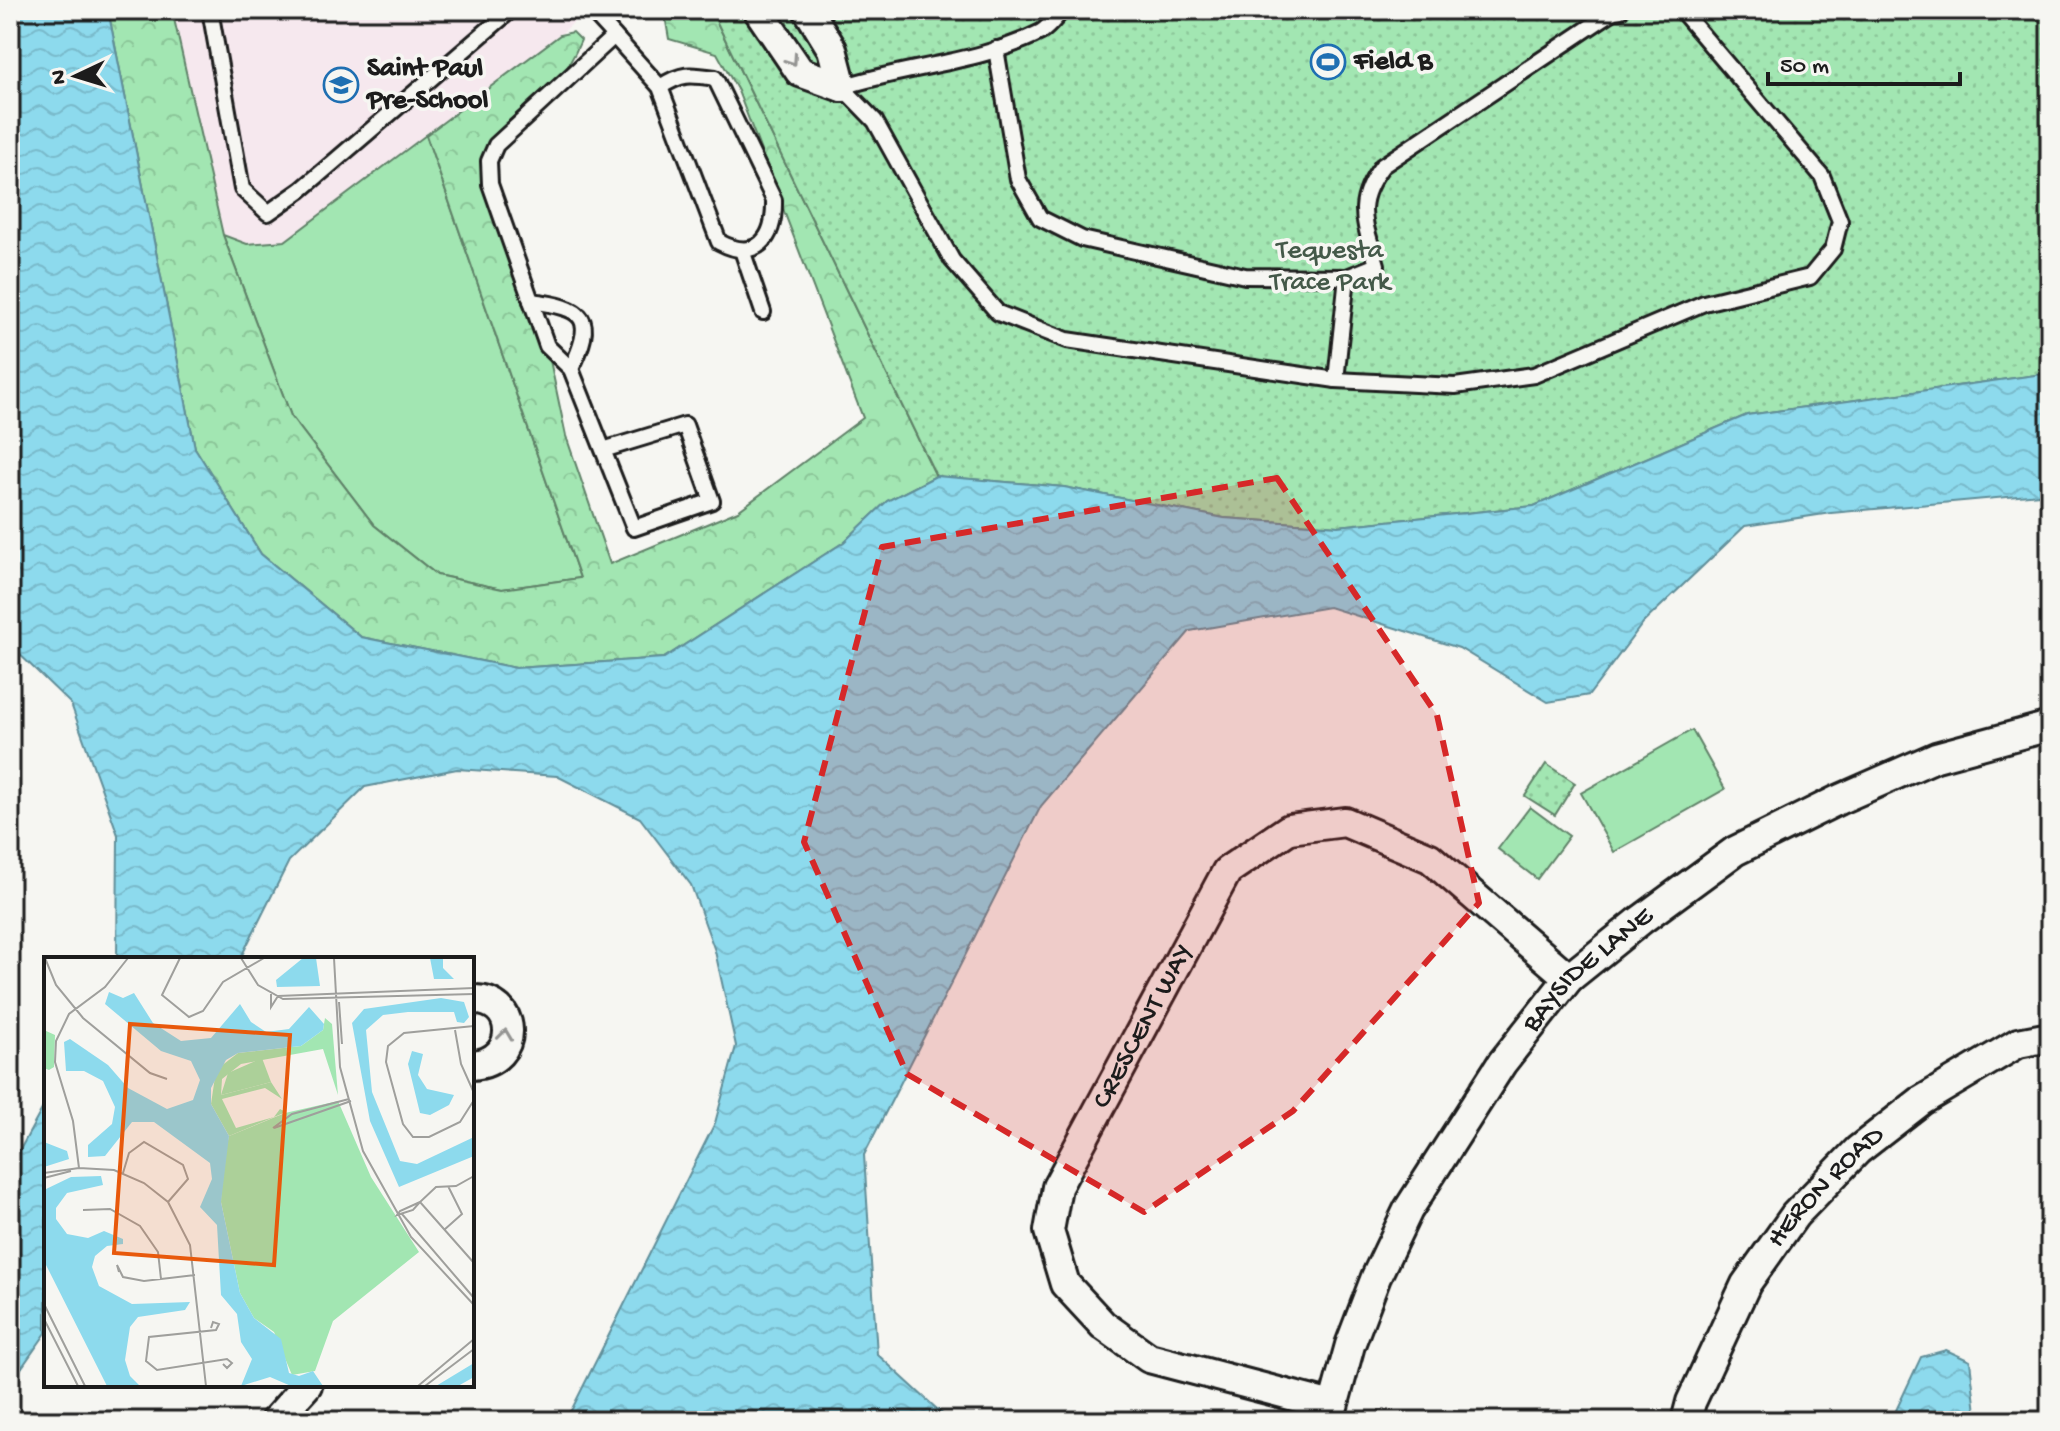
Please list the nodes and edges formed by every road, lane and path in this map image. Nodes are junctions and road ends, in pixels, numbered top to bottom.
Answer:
1 (210, 10) edge
2 (511, 10) edge
3 (758, 10) edge
4 (808, 10) edge
5 (1063, 10) edge
6 (1621, 10) edge
7 (1681, 10) edge
8 (595, 11) edge
9 (614, 36) junction
10 (996, 49) junction
11 (660, 87) junction
12 (842, 87) junction
13 (742, 250) junction
14 (1347, 277) junction
15 (531, 301) junction
16 (763, 312) dead end
17 (571, 369) junction
18 (1336, 380) junction
19 (603, 450) junction
20 (2050, 726) edge
21 (1569, 978) junction
22 (474, 1000) edge
23 (2050, 1037) edge
24 (474, 1065) edge
25 (305, 1387) edge
26 (1331, 1413) edge
27 (275, 1421) edge
28 (1686, 1421) edge

1 - 2 lane
3 -> 12 street
4 - 12 street
5 - 10 lane
6 - 14 lane
7 - 18 lane
8 - 9 lane
9 - 11 lane
9 - 15 lane
10 - 12 lane
10 - 14 lane
11 - 13 lane
11 - 13 lane
12 - 18 lane
13 - 16 lane
14 - 18 lane
15 - 17 lane
15 - 17 lane
17 - 19 lane
19 - 19 lane
20 - 21 street, BAYSIDE LANE
21 - 26 street, BAYSIDE LANE
21 - 26 street, CRESCENT WAY
24 -> 22 street
23 - 28 street, HERON ROAD
25 - 27 street

